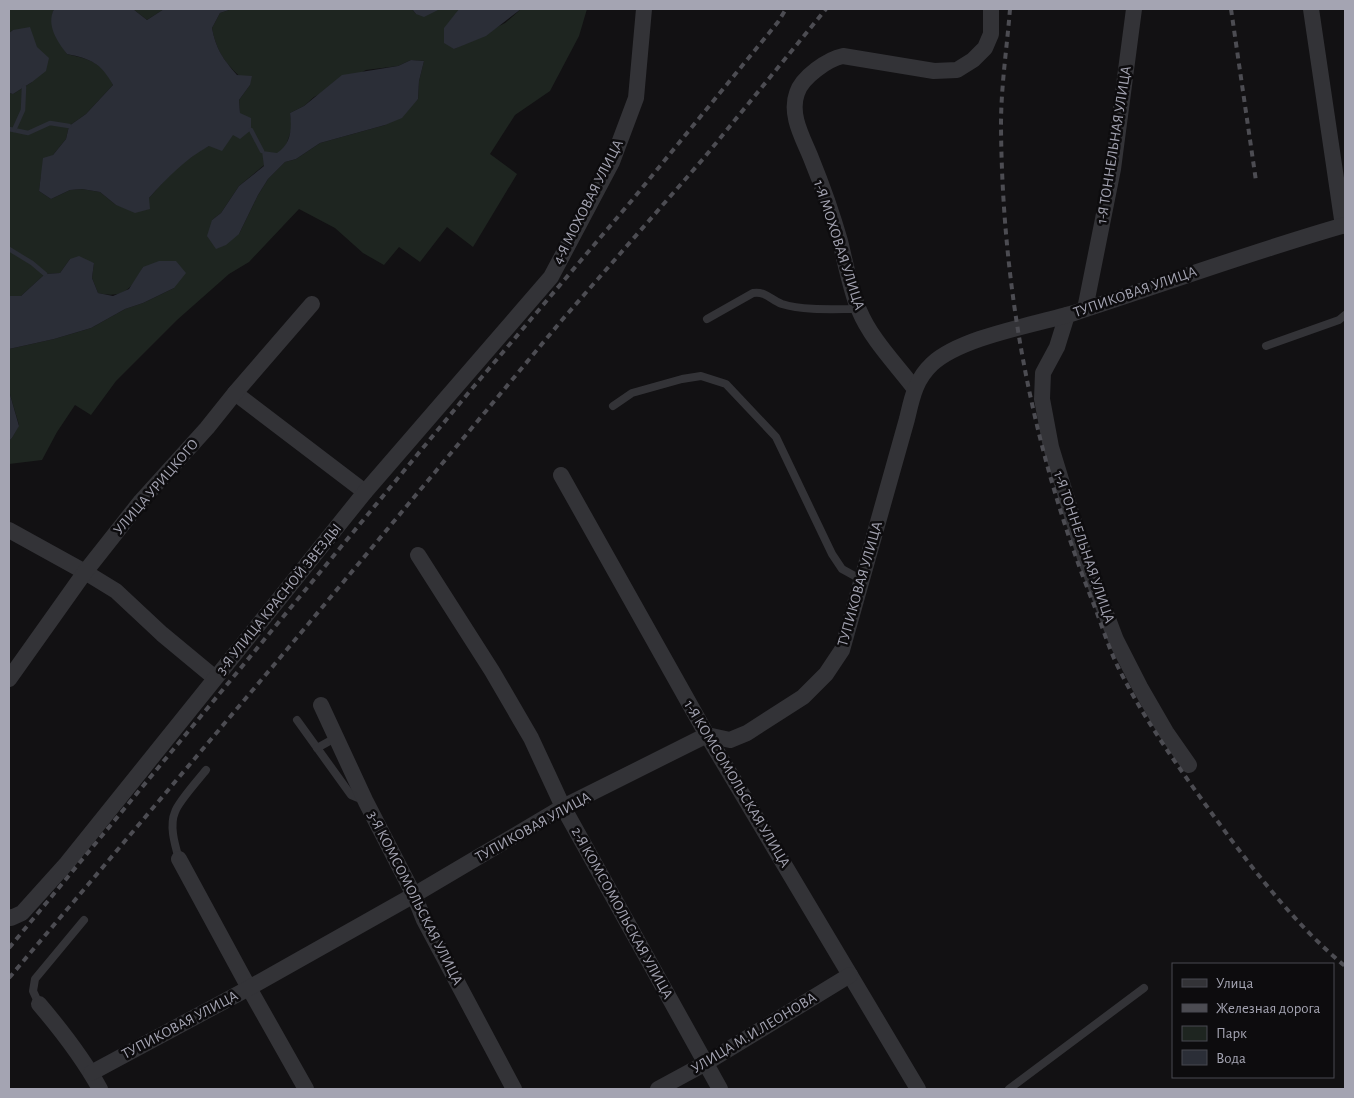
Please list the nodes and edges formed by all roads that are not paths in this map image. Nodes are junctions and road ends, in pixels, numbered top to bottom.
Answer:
1 (644, 9) edge
2 (991, 9) edge
3 (1134, 9) edge
4 (1311, 9) edge
5 (1345, 227) edge
6 (550, 278) joint
7 (312, 304) dead end
8 (858, 309) junction
9 (1084, 309) junction
10 (1067, 315) junction
11 (1345, 315) edge
12 (706, 319) dead end
13 (1266, 346) dead end
14 (914, 388) junction
15 (235, 393) junction
16 (613, 406) dead end
17 (560, 475) dead end
18 (365, 492) junction
19 (9, 530) edge
20 (418, 555) dead end
21 (85, 572) junction
22 (862, 580) junction
23 (215, 678) junction
24 (9, 679) edge
25 (321, 705) dead end
26 (297, 720) dead end
27 (707, 735) junction
28 (337, 737) junction
29 (317, 748) junction
30 (1189, 765) dead end
31 (206, 770) dead end
32 (366, 802) junction
33 (563, 807) junction
34 (180, 859) joint
35 (414, 895) junction
36 (9, 917) edge
37 (84, 920) dead end
38 (850, 975) junction
39 (248, 988) junction
40 (1144, 988) dead end
41 (39, 1004) joint
42 (706, 1063) junction
43 (91, 1073) junction
44 (100, 1089) edge
45 (306, 1089) edge
46 (514, 1089) edge
47 (658, 1089) edge
48 (720, 1089) edge
49 (918, 1089) edge
50 (1009, 1089) edge

1 - 6 street, 4-Я МОХОВАЯ УЛИЦА
2 - 8 street, 1-Я МОХОВАЯ УЛИЦА
3 - 9 street, 1-Я ТОННЕЛЬНАЯ УЛИЦА
4 - 5 street
5 - 9 street, ТУПИКОВАЯ УЛИЦА
6 - 18 street, 3-Я УЛИЦА КРАСНОЙ ЗВЕЗДЫ
7 - 15 street, УЛИЦА УРИЦКОГО
8 - 12 lane
8 - 14 street, 1-Я МОХОВАЯ УЛИЦА
9 - 10 street, ТУПИКОВАЯ УЛИЦА
10 - 14 street, ТУПИКОВАЯ УЛИЦА
10 - 30 street, 1-Я ТОННЕЛЬНАЯ УЛИЦА
11 - 13 lane
14 - 22 street, ТУПИКОВАЯ УЛИЦА
15 - 18 street
15 - 21 street, УЛИЦА УРИЦКОГО
16 - 22 lane
17 - 27 street, 1-Я КОМСОМОЛЬСКАЯ УЛИЦА
18 - 23 street, 3-Я УЛИЦА КРАСНОЙ ЗВЕЗДЫ
19 - 21 street
20 - 33 street, 2-Я КОМСОМОЛЬСКАЯ УЛИЦА
21 - 23 street
21 - 24 street, УЛИЦА УРИЦКОГО
22 - 27 street, ТУПИКОВАЯ УЛИЦА
23 - 36 street, 3-Я УЛИЦА КРАСНОЙ ЗВЕЗДЫ
25 - 28 street, 3-Я КОМСОМОЛЬСКАЯ УЛИЦА
26 - 29 lane
27 - 33 street, ТУПИКОВАЯ УЛИЦА
27 - 38 street, 1-Я КОМСОМОЛЬСКАЯ УЛИЦА
28 - 29 lane
28 - 32 street, 3-Я КОМСОМОЛЬСКАЯ УЛИЦА
29 - 32 lane
31 - 34 lane
32 - 35 street, 3-Я КОМСОМОЛЬСКАЯ УЛИЦА
33 - 35 street, ТУПИКОВАЯ УЛИЦА
33 - 42 street, 2-Я КОМСОМОЛЬСКАЯ УЛИЦА
34 - 39 street
35 - 39 street, ТУПИКОВАЯ УЛИЦА
35 - 46 street, 3-Я КОМСОМОЛЬСКАЯ УЛИЦА
37 - 41 lane
38 - 42 street, УЛИЦА М.И.ЛЕОНОВА
38 - 49 street, 1-Я КОМСОМОЛЬСКАЯ УЛИЦА
39 - 43 street, ТУПИКОВАЯ УЛИЦА
39 - 45 street
40 - 50 lane
41 - 43 street
42 - 47 street, УЛИЦА М.И.ЛЕОНОВА
42 - 48 street, 2-Я КОМСОМОЛЬСКАЯ УЛИЦА
43 - 44 street

